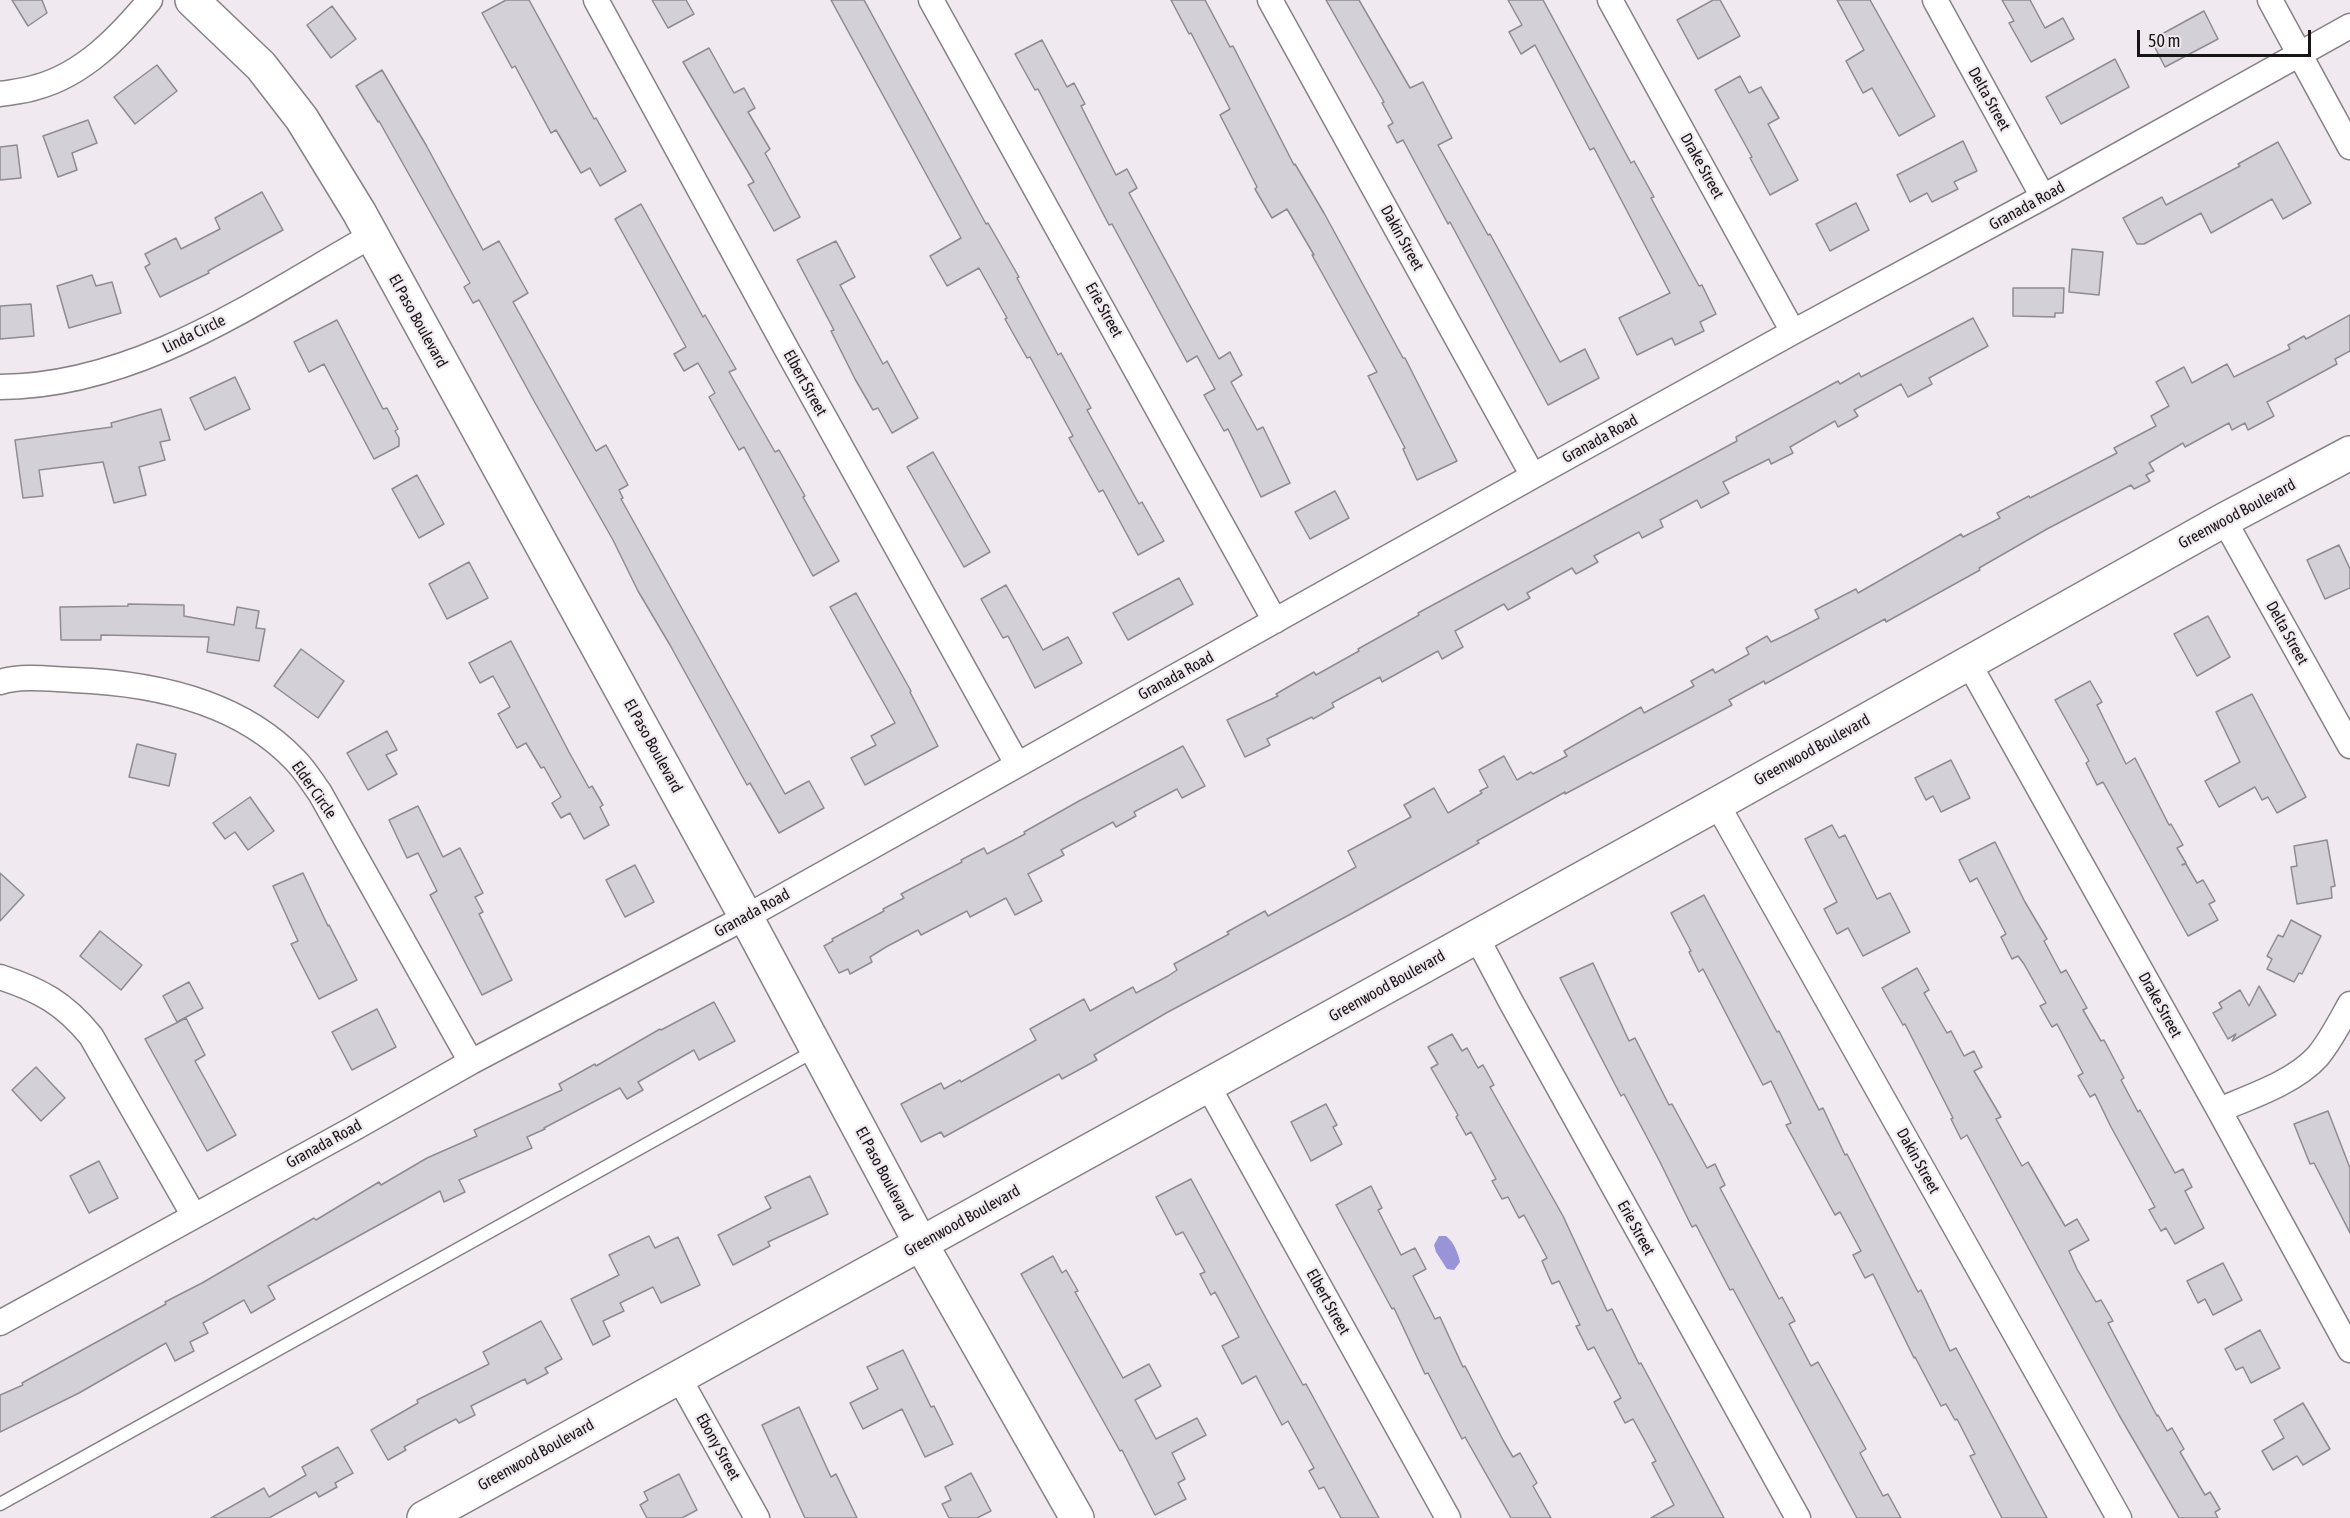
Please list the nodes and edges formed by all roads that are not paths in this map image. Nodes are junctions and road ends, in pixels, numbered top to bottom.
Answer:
1 (150, 0) edge
2 (192, 0) edge
3 (596, 0) edge
4 (931, 0) edge
5 (1270, 0) edge
6 (1610, 0) edge
7 (1935, 0) edge
8 (2270, 0) edge
9 (2350, 26) edge
10 (2300, 55) junction
11 (0, 94) edge
12 (2350, 147) edge
13 (2043, 197) junction
14 (371, 236) junction
15 (1793, 332) junction
16 (0, 387) edge
17 (2350, 453) edge
18 (1533, 476) junction
19 (2224, 520) junction
20 (1275, 621) junction
21 (1968, 662) junction
22 (0, 682) edge
23 (2350, 746) edge
24 (1017, 764) junction
25 (1717, 804) junction
26 (747, 917) junction
27 (1476, 936) junction
28 (0, 977) edge
29 (2350, 1004) edge
30 (817, 1050) junction
31 (471, 1062) junction
32 (1208, 1086) junction
33 (2219, 1110) junction
34 (194, 1216) junction
35 (921, 1244) junction
36 (0, 1323) edge
37 (2350, 1350) edge
38 (678, 1376) junction
39 (0, 1504) edge
40 (443, 1513) edge
41 (758, 1518) edge
42 (1077, 1518) edge
43 (1448, 1518) edge
44 (1798, 1518) edge
45 (2119, 1518) edge

1 - 11 street
2 - 14 street, El Paso Boulevard
3 - 24 street, Elbert Street
4 - 20 street, Erie Street
5 - 18 street, Dakin Street
6 - 15 street, Drake Street
7 - 13 street, Delta Street
8 - 10 street
9 - 10 street, Granada Road
10 - 12 street
10 - 13 street, Granada Road
13 - 15 street, Granada Road
14 - 16 street, Linda Circle
14 - 26 street, El Paso Boulevard
15 - 18 street, Granada Road
17 - 19 street, Greenwood Boulevard
18 - 20 street, Granada Road
19 - 21 street, Greenwood Boulevard
19 - 23 street, Delta Street
20 - 24 street, Granada Road
21 - 25 street, Greenwood Boulevard
21 - 33 street, Drake Street
22 - 31 street, Elder Circle
24 - 26 street, Granada Road
25 - 27 street, Greenwood Boulevard
25 - 45 street, Dakin Street
26 - 30 street, El Paso Boulevard
26 - 31 street, Granada Road
27 - 32 street, Greenwood Boulevard
27 - 44 street, Erie Street
28 - 34 street
29 - 33 street
30 - 35 street, El Paso Boulevard
30 - 39 lane
31 - 34 street, Granada Road
32 - 35 street, Greenwood Boulevard
32 - 43 street, Elbert Street
33 - 37 street, Drake Street
34 - 36 street, Granada Road
35 - 38 street, Greenwood Boulevard
35 - 42 street, El Paso Boulevard
38 - 40 street, Greenwood Boulevard
38 - 41 street, Ebony Street

